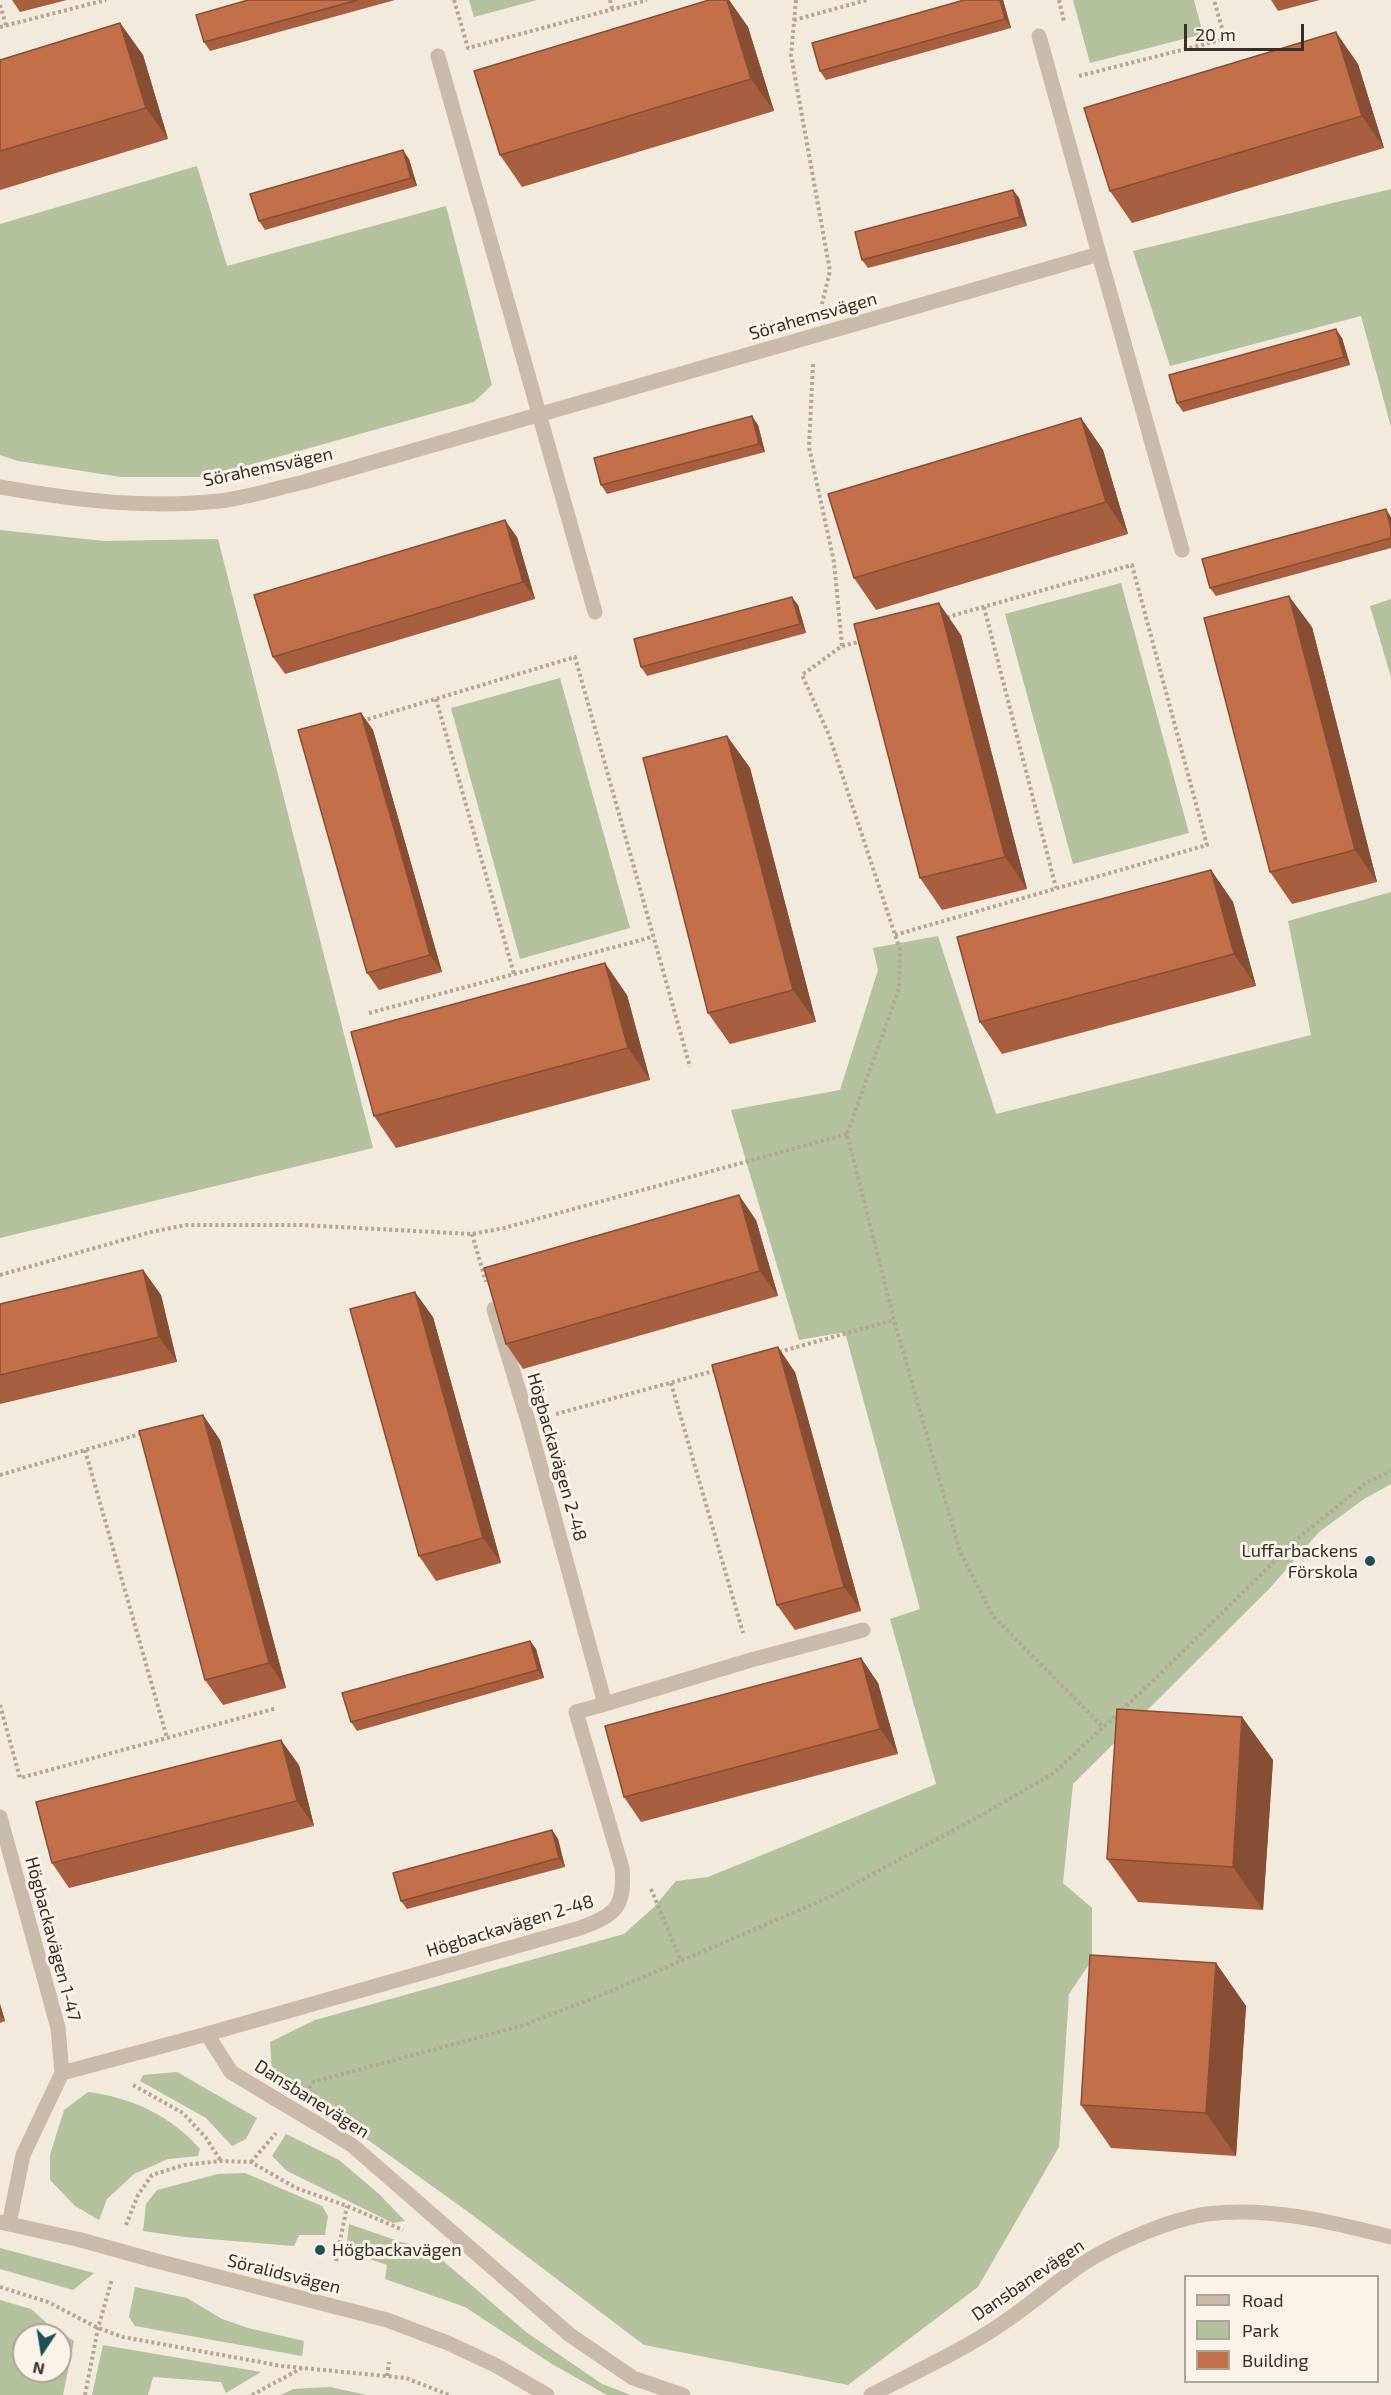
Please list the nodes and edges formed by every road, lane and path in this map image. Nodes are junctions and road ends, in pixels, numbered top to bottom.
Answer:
1 (106, 0) edge
2 (454, 0) edge
3 (610, 0) edge
4 (647, 0) edge
5 (796, 0) edge
6 (867, 0) edge
7 (1214, 0) edge
8 (0, 5) edge
9 (612, 9) junction
10 (794, 20) junction
11 (6, 25) junction
12 (0, 27) edge
13 (1039, 36) dead end
14 (438, 56) dead end
15 (1052, 83) junction
16 (1099, 254) junction
17 (815, 336) junction
18 (538, 414) junction
19 (0, 487) edge
20 (1182, 550) dead end
21 (984, 607) junction
22 (595, 612) dead end
23 (941, 619) edge
24 (864, 640) edge
25 (842, 646) junction
26 (436, 699) junction
27 (357, 722) edge
28 (1056, 888) junction
29 (895, 935) junction
30 (652, 937) junction
31 (514, 974) junction
32 (369, 1013) dead end
33 (690, 1067) dead end
34 (847, 1134) junction
35 (472, 1234) junction
36 (0, 1275) edge
37 (494, 1309) joint
38 (894, 1320) junction
39 (771, 1355) edge
40 (727, 1367) edge
41 (671, 1383) junction
42 (528, 1421) junction
43 (153, 1430) edge
44 (85, 1450) junction
45 (1391, 1471) edge
46 (0, 1475) edge
47 (863, 1630) dead end
48 (751, 1660) junction
49 (605, 1704) junction
50 (0, 1705) edge
51 (277, 1708) dead end
52 (1103, 1727) junction
53 (167, 1738) junction
54 (0, 1817) edge
55 (622, 1868) junction
56 (681, 1961) junction
57 (207, 2034) junction
58 (95, 2063) junction
59 (62, 2073) junction
60 (306, 2091) dead end
61 (280, 2128) dead end
62 (221, 2161) junction
63 (251, 2162) junction
64 (347, 2206) junction
65 (435, 2218) junction
66 (4, 2223) edge
67 (124, 2231) dead end
68 (1391, 2237) edge
69 (336, 2261) dead end
70 (113, 2273) dead end
71 (0, 2287) edge
72 (98, 2328) junction
73 (389, 2362) dead end
74 (303, 2368) junction
75 (387, 2376) junction
76 (85, 2395) edge
77 (252, 2395) edge
78 (449, 2395) edge
79 (547, 2395) edge
80 (682, 2395) edge
81 (871, 2395) edge

1 - 11 path
2 - 9 path
3 - 9 path
4 - 9 path
5 - 10 path
6 - 10 path
7 - 15 path
8 - 11 path
10 - 17 path
11 - 12 path
13 - 15 street
14 - 18 street
15 - 16 street
16 - 17 street, Sörahemsvägen
16 - 20 street
17 - 18 street, Sörahemsvägen
17 - 25 path
18 - 19 street, Sörahemsvägen
18 - 22 street
21 - 23 path
21 - 28 path
21 - 28 path
24 - 25 path
25 - 29 path
26 - 27 path
26 - 30 path
26 - 31 path
28 - 29 path
29 - 34 path
30 - 31 path
30 - 33 path
31 - 32 path
34 - 35 path
34 - 38 path
35 - 36 path
35 - 37 path
37 - 42 street, Högbackavägen 2-48
38 - 39 path
38 - 52 path
40 - 41 path
41 - 42 path
41 - 48 path
42 - 49 street, Högbackavägen 2-48
43 - 44 path
44 - 46 path
44 - 53 path
45 - 52 path
47 - 48 street
48 - 49 street
49 - 55 street, Högbackavägen 2-48
50 - 53 path
51 - 53 path
52 - 56 path
54 - 59 street, Högbackavägen 1-47
55 - 56 path
55 - 57 street, Högbackavägen 2-48
56 - 60 path
57 - 58 street
57 - 65 street, Dansbanevägen, bridge
58 - 59 street
58 - 62 path
59 - 66 street
61 - 63 path
62 - 63 path
62 - 67 path
63 - 64 path
64 - 65 path
64 - 69 path
65 - 80 street, Dansbanevägen
66 - 79 street, Söralidsvägen, bridge
68 - 81 street, Dansbanevägen
70 - 72 path
71 - 72 path
72 - 74 path
72 - 76 path
73 - 75 path
74 - 75 path
74 - 77 path
75 - 78 path

